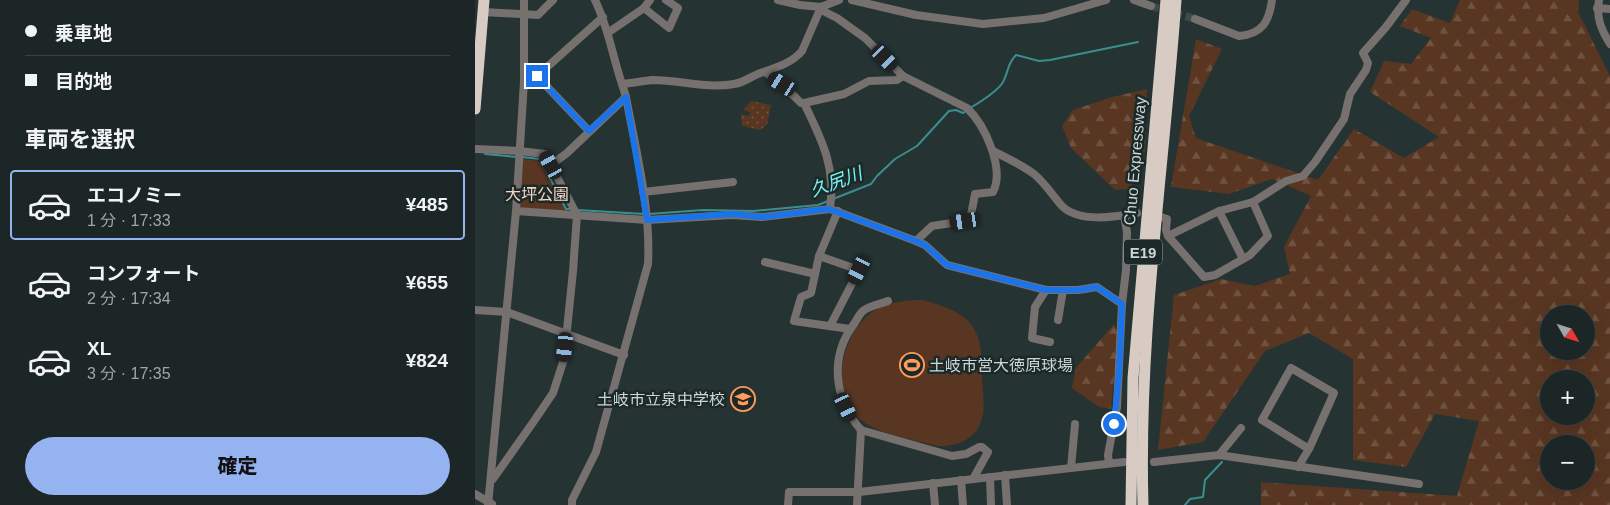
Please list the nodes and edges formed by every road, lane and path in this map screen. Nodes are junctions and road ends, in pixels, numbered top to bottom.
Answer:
1 (524, 0) edge
2 (553, 0) edge
3 (595, 0) edge
4 (651, 0) edge
5 (666, 0) edge
6 (778, 0) edge
7 (839, 0) edge
8 (852, 0) edge
9 (1106, 0) edge
10 (1134, 0) edge
11 (1166, 0) edge
12 (1177, 0) edge
13 (1272, 0) edge
14 (1406, 0) edge
15 (1598, 4) edge
16 (484, 6) edge
17 (1151, 6) tunnel mouth
18 (821, 7) junction
19 (644, 8) junction
20 (1610, 9) edge
21 (524, 14) junction
22 (603, 17) junction
23 (1195, 19) tunnel mouth
24 (609, 32) junction
25 (1610, 44) edge
26 (765, 72) junction
27 (537, 76) junction
28 (903, 76) junction
29 (524, 81) junction
30 (622, 84) junction
31 (626, 97) junction
32 (804, 104) junction
33 (475, 109) edge
34 (589, 131) junction
35 (475, 149) edge
36 (519, 151) junction
37 (993, 151) junction
38 (551, 165) junction
39 (733, 182) dead end
40 (643, 192) junction
41 (1253, 202) junction
42 (830, 203) junction
43 (516, 211) junction
44 (838, 211) junction
45 (1219, 211) junction
46 (1137, 213) dead end
47 (577, 215) junction
48 (1124, 216) junction
49 (1161, 217) dead end
50 (647, 220) junction
51 (1168, 236) junction
52 (916, 241) junction
53 (819, 256) junction
54 (1243, 259) junction
55 (765, 262) dead end
56 (815, 274) junction
57 (1046, 290) junction
58 (1063, 290) junction
59 (887, 301) dead end
60 (1122, 304) junction
61 (475, 310) edge
62 (507, 312) junction
63 (1058, 320) dead end
64 (830, 326) junction
65 (850, 329) junction
66 (567, 334) junction
67 (1050, 342) dead end
68 (624, 355) junction
69 (1075, 424) dead end
70 (1241, 428) dead end
71 (861, 430) junction
72 (1309, 449) junction
73 (1219, 455) junction
74 (1123, 462) dead end
75 (1154, 462) dead end
76 (1109, 463) junction
77 (1298, 467) junction
78 (1071, 468) junction
79 (1005, 475) junction
80 (990, 477) junction
81 (973, 479) junction
82 (491, 480) junction
83 (961, 480) junction
84 (933, 483) junction
85 (1419, 484) dead end
86 (859, 492) junction
87 (475, 494) edge
88 (490, 504) edge
89 (572, 505) edge
90 (789, 505) edge
91 (857, 505) edge
92 (935, 505) edge
93 (963, 505) edge
94 (991, 505) edge
95 (1007, 505) edge
96 (1131, 505) edge
97 (1143, 505) edge

1 - 21 street
2 - 21 street
3 - 22 street
4 - 19 street
5 - 19 street
6 - 18 street
7 - 18 street
8 - 9 street
10 - 17 street
11 - 96 highway, Chuo Expressway / E19
12 - 97 highway, Chuo Expressway / E19
13 - 23 street
14 - 41 street
15 - 20 street
15 - 25 street
16 - 21 street
16 - 33 highway
18 - 26 street
18 - 28 street
19 - 24 street
21 - 29 street
22 - 24 street
22 - 27 street
24 - 30 street
26 - 30 street
26 - 32 street
27 - 29 street
27 - 34 street
28 - 32 street
28 - 37 street
29 - 36 street
30 - 31 street
31 - 34 street
31 - 40 street
32 - 42 street
34 - 38 street
35 - 36 street
36 - 38 street
36 - 43 street
37 - 48 street
37 - 52 street
38 - 47 street
39 - 40 street
40 - 50 street
41 - 45 street
41 - 54 street
42 - 44 street
42 - 50 street
43 - 47 street
43 - 62 street
44 - 52 street
44 - 53 street
45 - 51 street
45 - 54 street
46 - 48 street
47 - 50 street
47 - 66 street
48 - 60 street
49 - 51 street
50 - 68 street
51 - 54 street
52 - 57 street
53 - 56 street
53 - 64 street
55 - 56 street
56 - 64 street
57 - 58 street
57 - 67 street
58 - 60 street
58 - 63 street
59 - 65 street
60 - 76 street
61 - 62 street
62 - 66 street
62 - 82 street
64 - 65 street
65 - 71 street
66 - 68 street
66 - 82 street
68 - 89 street
69 - 78 street
70 - 73 street
71 - 81 street
71 - 86 street
72 - 72 street
72 - 77 street
73 - 75 street
73 - 77 street
74 - 76 street
76 - 78 street
77 - 85 street
78 - 79 street
79 - 80 street
79 - 95 street
80 - 81 street
80 - 94 street
81 - 83 street
82 - 88 street
83 - 84 street
83 - 93 street
84 - 86 street
84 - 92 street
86 - 90 street
86 - 91 street
87 - 88 street

